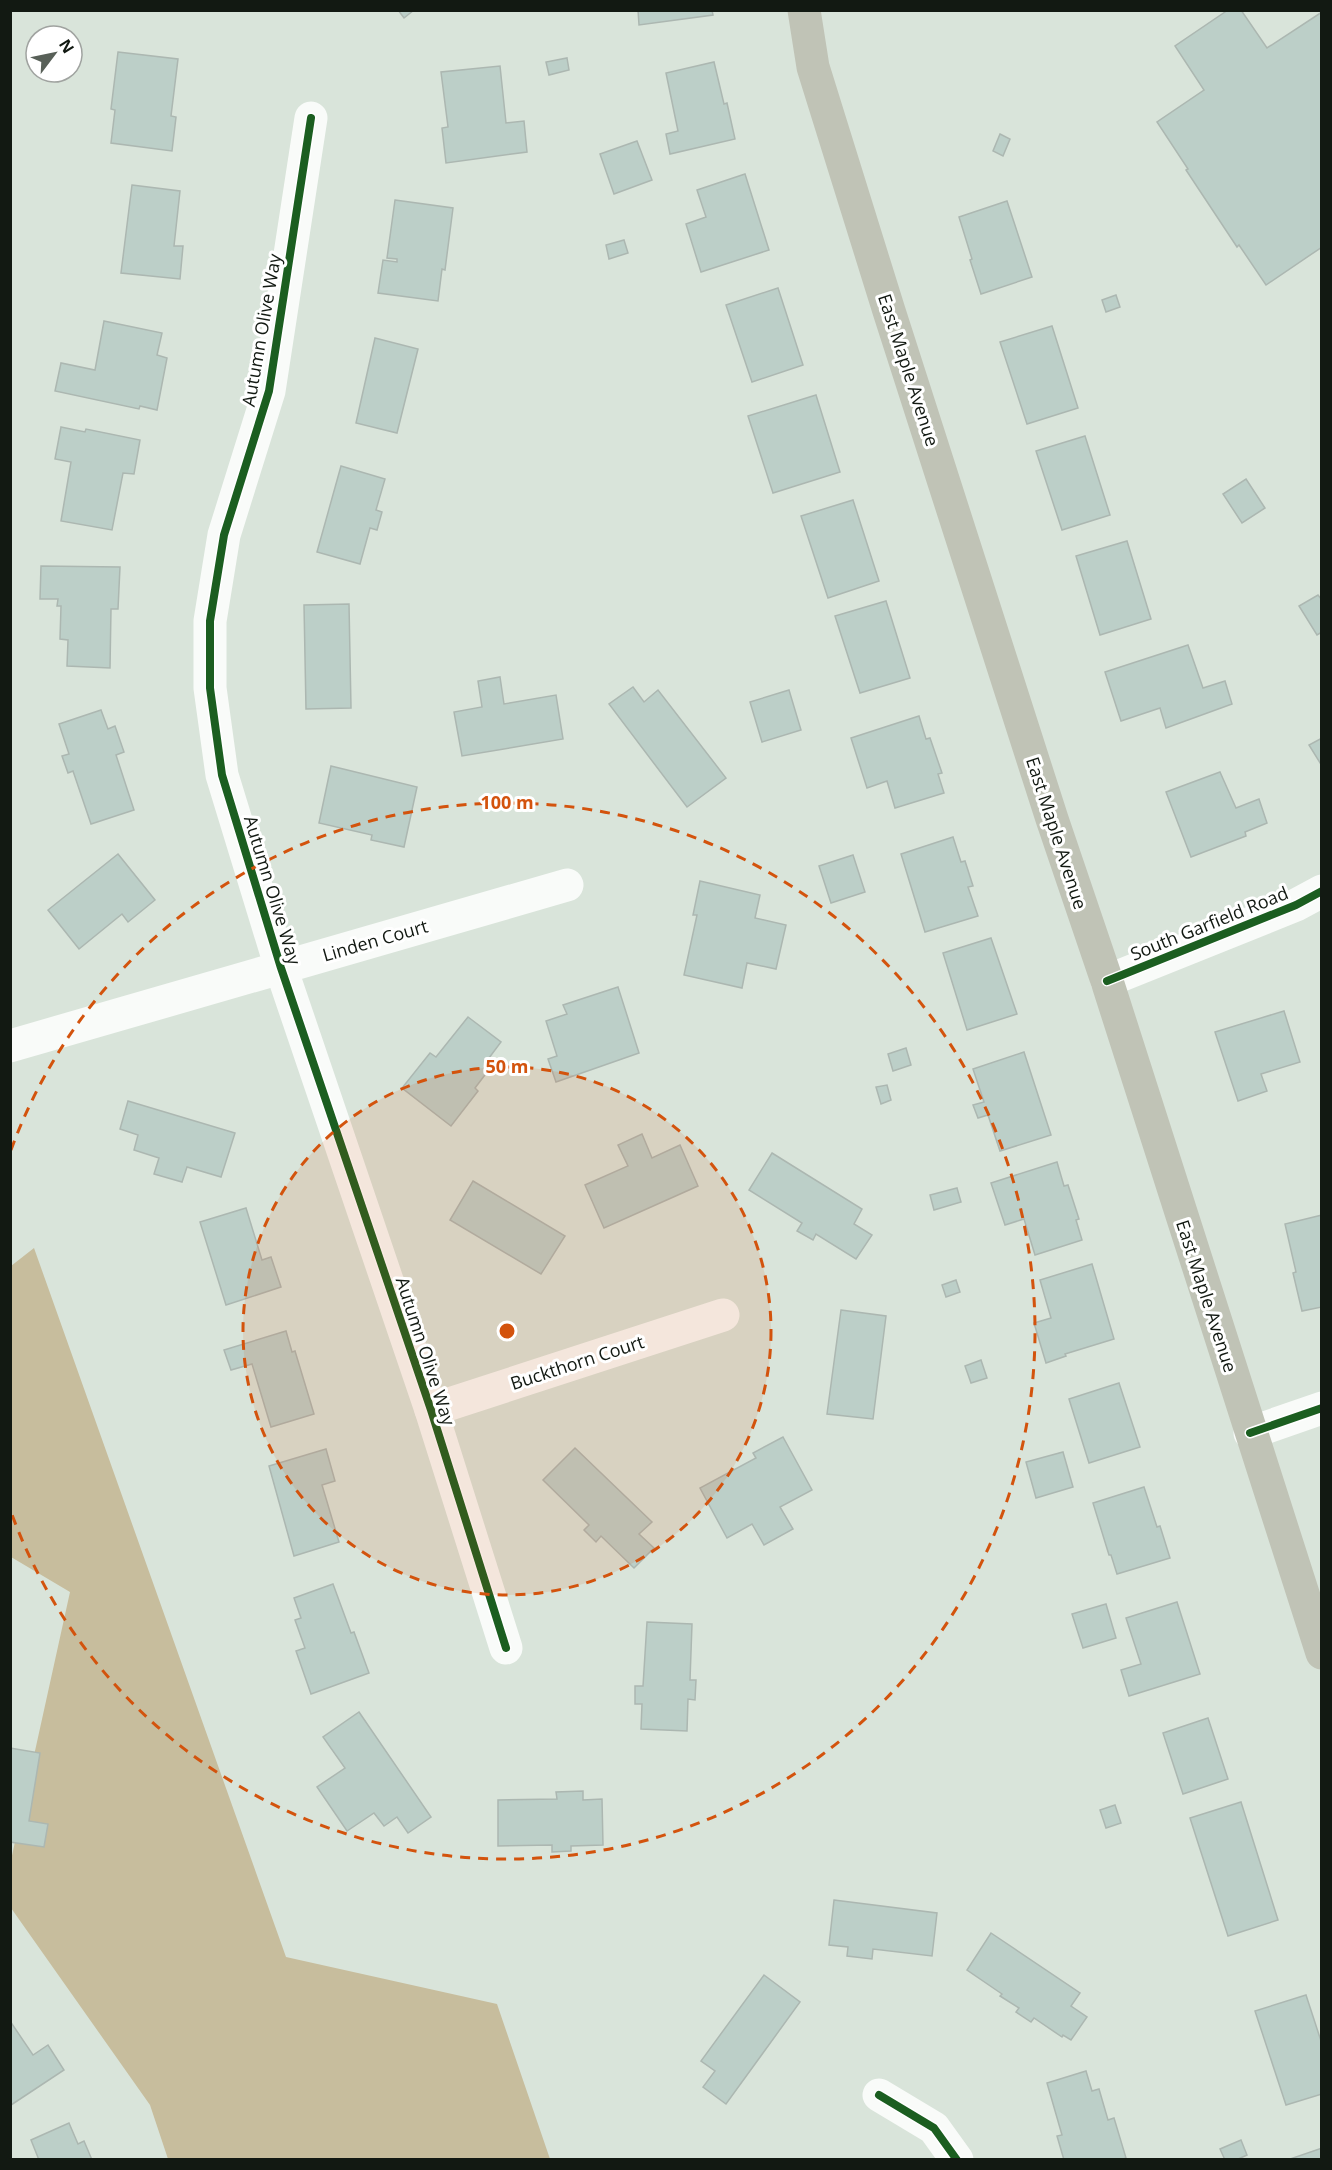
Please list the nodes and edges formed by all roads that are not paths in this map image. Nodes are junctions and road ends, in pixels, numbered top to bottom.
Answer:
1 (804, 10) edge
2 (311, 118) dead end
3 (567, 885) dead end
4 (1322, 891) edge
5 (281, 968) junction
6 (1107, 981) junction
7 (10, 1046) edge
8 (723, 1315) dead end
9 (1322, 1408) edge
10 (430, 1410) junction
11 (1250, 1433) junction
12 (506, 1648) dead end
13 (1322, 1653) edge
14 (879, 2095) dead end
15 (957, 2160) edge

1 - 6 main road, East Maple Avenue
2 - 5 street, Autumn Olive Way
3 - 5 street, Linden Court
4 - 6 street, South Garfield Road
5 - 7 street, Linden Court
5 - 10 street, Autumn Olive Way
6 - 11 main road, East Maple Avenue
8 - 10 street, Buckthorn Court
9 - 11 street
10 - 12 street, Autumn Olive Way
11 - 13 main road, East Maple Avenue
14 - 15 street

